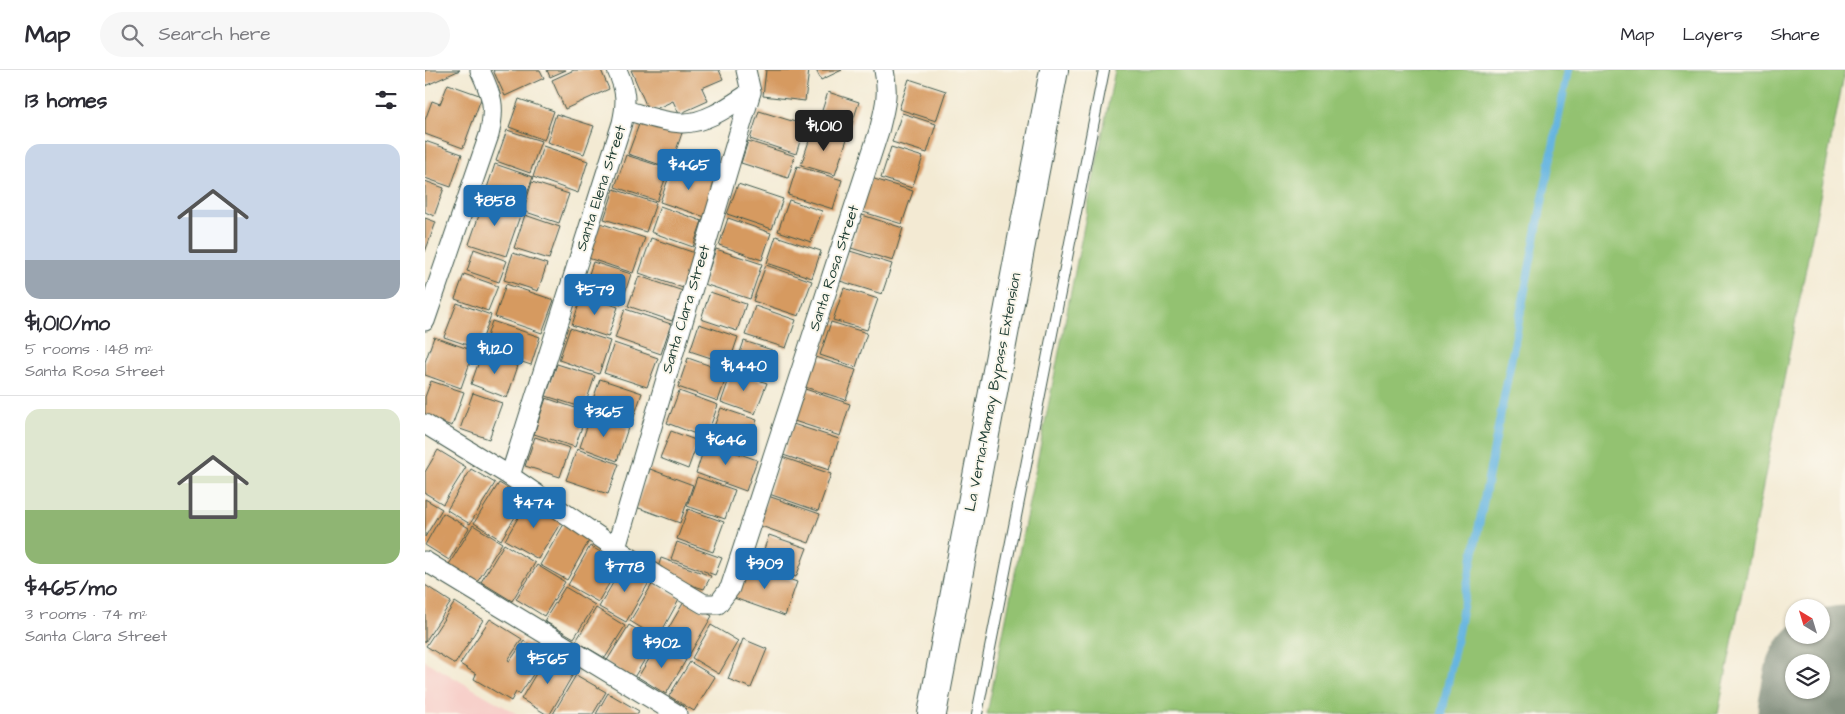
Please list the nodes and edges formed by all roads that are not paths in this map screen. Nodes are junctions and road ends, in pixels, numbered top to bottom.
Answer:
1 (480, 70) edge
2 (617, 70) edge
3 (746, 70) edge
4 (884, 70) edge
5 (1054, 70) edge
6 (1104, 70) edge
7 (751, 92) junction
8 (625, 110) junction
9 (425, 321) edge
10 (425, 424) edge
11 (509, 476) junction
12 (615, 548) junction
13 (425, 561) edge
14 (677, 714) edge
15 (933, 714) edge
16 (977, 714) edge

1 - 9 street
2 - 8 street, Santa Elena Street
3 - 7 street, Santa Clara Street
4 - 12 street, Santa Rosa Street
5 - 15 main road, La Verna-Mamay Bypass Extension
6 - 16 lane
7 - 8 street
7 - 12 street, Santa Clara Street
8 - 11 street, Santa Elena Street
10 - 11 street
11 - 12 street
13 - 14 street

